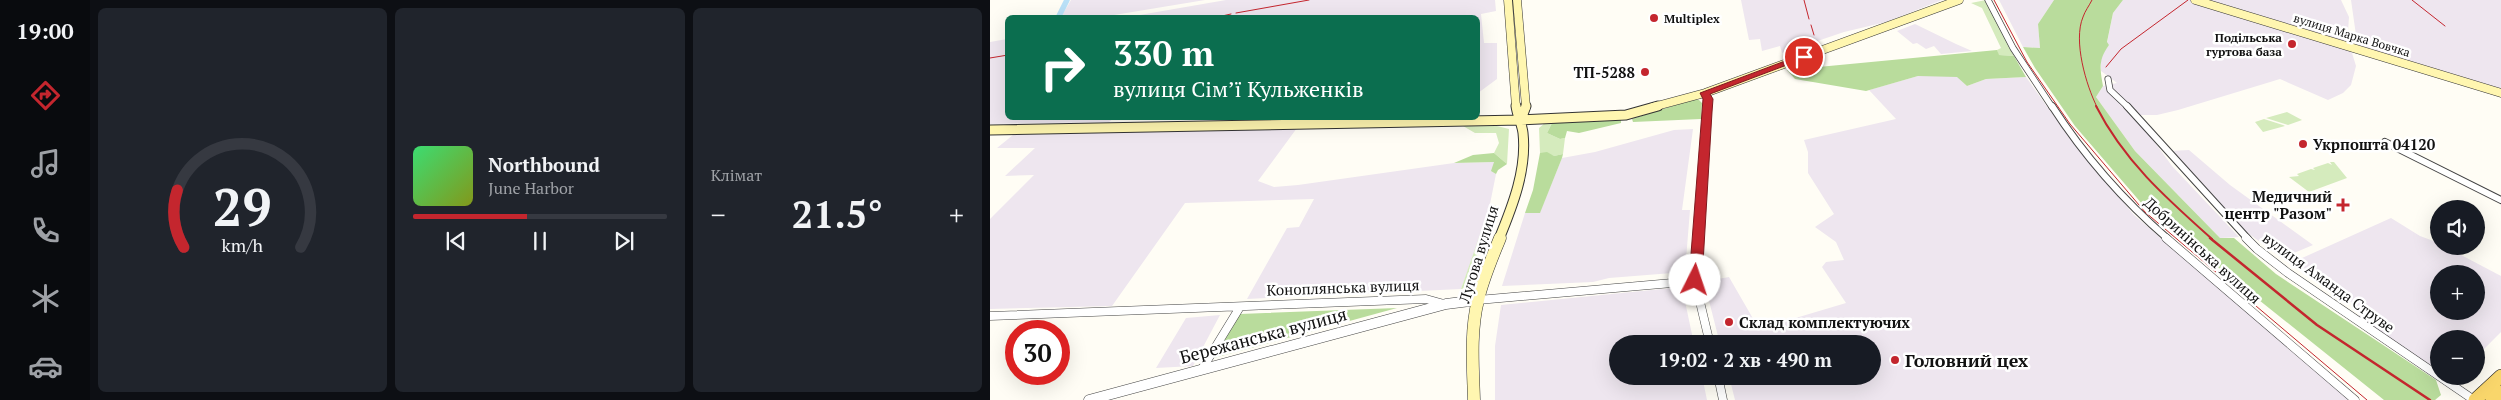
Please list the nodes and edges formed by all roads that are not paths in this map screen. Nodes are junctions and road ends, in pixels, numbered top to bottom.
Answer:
1 (1508, 0) edge
2 (1517, 0) edge
3 (1959, 0) edge
4 (1988, 0) edge
5 (2195, 0) edge
6 (2108, 79) dead end
7 (1705, 93) junction
8 (2501, 93) edge
9 (1521, 120) junction
10 (990, 130) edge
11 (2385, 142) dead end
12 (2501, 200) edge
13 (1695, 280) junction
14 (1478, 300) junction
15 (1446, 304) junction
16 (1240, 307) junction
17 (990, 316) edge
18 (1708, 335) edge
19 (1202, 369) junction
20 (2501, 376) edge
21 (1720, 385) edge
22 (2501, 392) edge
23 (1088, 400) edge
24 (1474, 400) edge
25 (1723, 400) edge
26 (2355, 400) edge
27 (2475, 400) edge
28 (2492, 400) edge

1 - 9 main road, Лугова вулиця
2 - 9 main road, Лугова вулиця
3 - 7 main road
4 - 26 street, Добринінська вулиця
5 - 8 main road, вулиця Марка Вовчка
6 - 27 street, вулиця Аманда Струве
7 - 9 main road
7 - 13 street
9 - 10 main road
9 - 14 main road, Лугова вулиця
11 - 12 street
13 - 14 street, Коноплянська вулиця
13 - 18 street
14 - 15 street, Коноплянська вулиця
14 - 24 main road, Лугова вулиця
15 - 16 street, Коноплянська вулиця
15 - 19 street, Бережанська вулиця
16 - 17 street, Коноплянська вулиця
16 - 19 street
19 - 23 street, Бережанська вулиця
20 - 27 main road
21 - 25 street
22 - 28 main road

